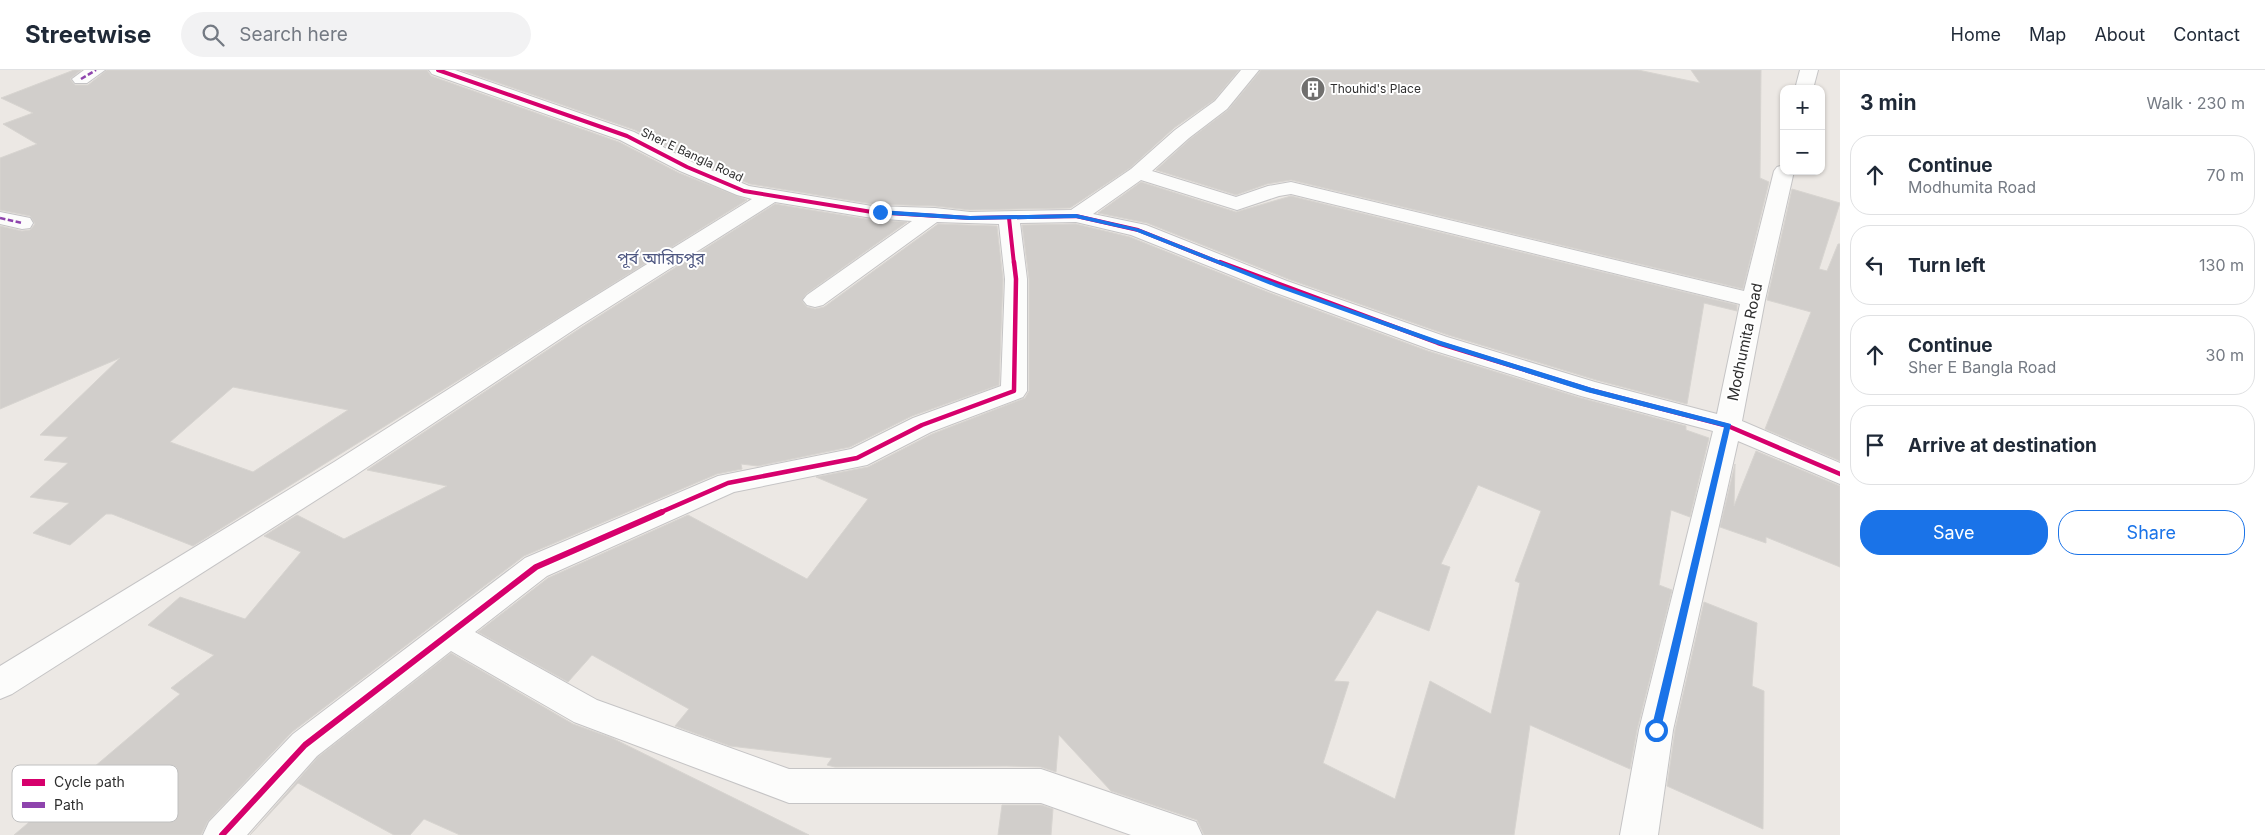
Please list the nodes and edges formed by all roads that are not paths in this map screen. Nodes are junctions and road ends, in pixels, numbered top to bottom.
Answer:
1 (96, 70) edge
2 (438, 70) edge
3 (1250, 70) edge
4 (1808, 70) edge
5 (81, 79) dead end
6 (1805, 85) edge
7 (1138, 174) junction
8 (1783, 175) edge
9 (771, 196) junction
10 (934, 214) junction
11 (1076, 216) junction
12 (0, 218) edge
13 (1008, 218) junction
14 (22, 223) dead end
15 (815, 300) dead end
16 (1753, 300) junction
17 (1728, 426) junction
18 (1840, 474) edge
19 (450, 634) junction
20 (0, 684) edge
21 (222, 835) edge
22 (1183, 835) edge
23 (1639, 835) edge

1 - 5 street
2 - 9 street, Sher E Bangla Road
3 - 7 street
4 - 6 street
7 - 11 street
7 - 16 street
8 - 16 street, Modhumita Road
9 - 10 street, Sher E Bangla Road
9 - 20 street
10 - 13 street, Sher E Bangla Road
10 - 15 street
11 - 13 street, Sher E Bangla Road
11 - 17 street, Sher E Bangla Road
12 - 14 street
13 - 19 street
16 - 17 street, Modhumita Road
17 - 18 street, Sher E Bangla Road
17 - 23 street, Modhumita Road
19 - 21 street
19 - 22 street

